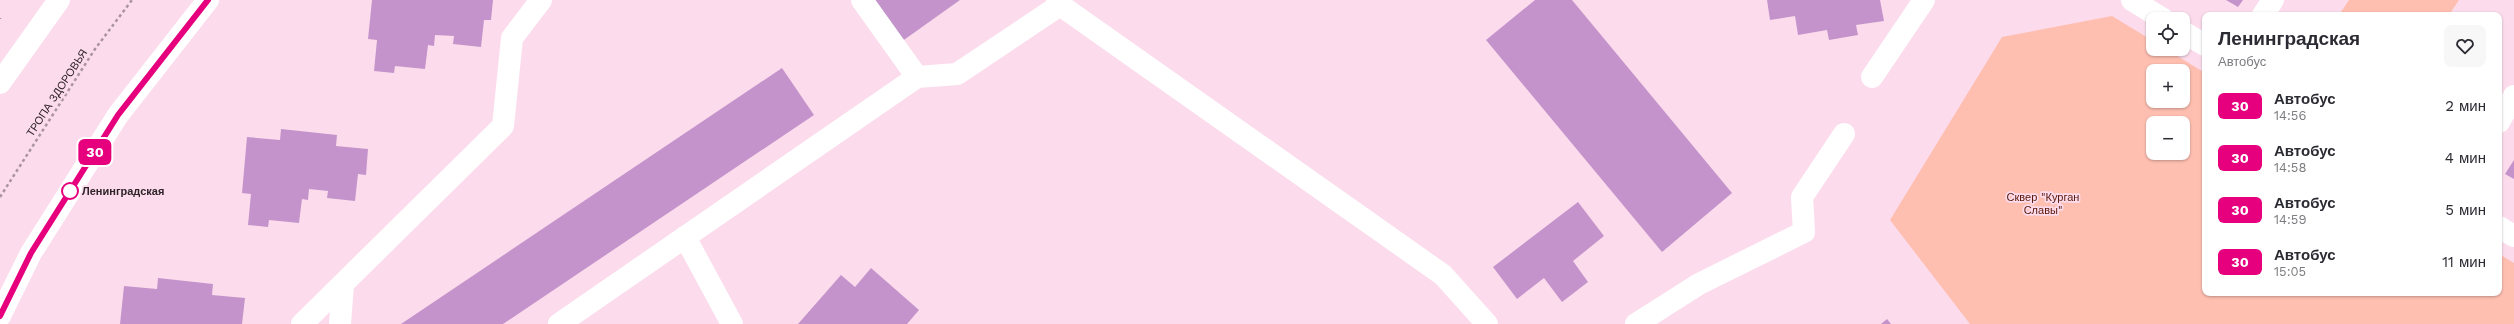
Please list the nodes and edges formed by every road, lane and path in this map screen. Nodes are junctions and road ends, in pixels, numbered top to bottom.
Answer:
1 (59, 0) edge
2 (132, 0) edge
3 (208, 0) edge
4 (540, 0) edge
5 (862, 0) edge
6 (1924, 0) edge
7 (2132, 0) edge
8 (2273, 0) edge
9 (1059, 2) edge
10 (2152, 12) edge
11 (2265, 12) edge
12 (2190, 36) edge
13 (2202, 43) edge
14 (917, 77) junction
15 (1872, 77) dead end
16 (0, 83) edge
17 (2514, 96) edge
18 (2502, 117) edge
19 (1844, 134) dead end
20 (0, 197) edge
21 (2502, 229) edge
22 (2514, 236) edge
23 (685, 237) junction
24 (343, 284) junction
25 (0, 316) edge
26 (302, 324) edge
27 (340, 324) edge
28 (559, 324) edge
29 (732, 324) edge
30 (1487, 324) edge
31 (1636, 324) edge

1 - 16 street
2 - 20 path, ТРОПА ЗДОРОВЬЯ
3 - 25 street
4 - 24 street
5 - 14 street
6 - 15 street
7 - 10 street
8 - 11 street
9 - 14 street
9 - 30 street
12 - 13 street
14 - 23 street
17 - 18 street
19 - 31 street
21 - 22 street
23 - 28 street
23 - 29 street
24 - 26 street
24 - 27 street

